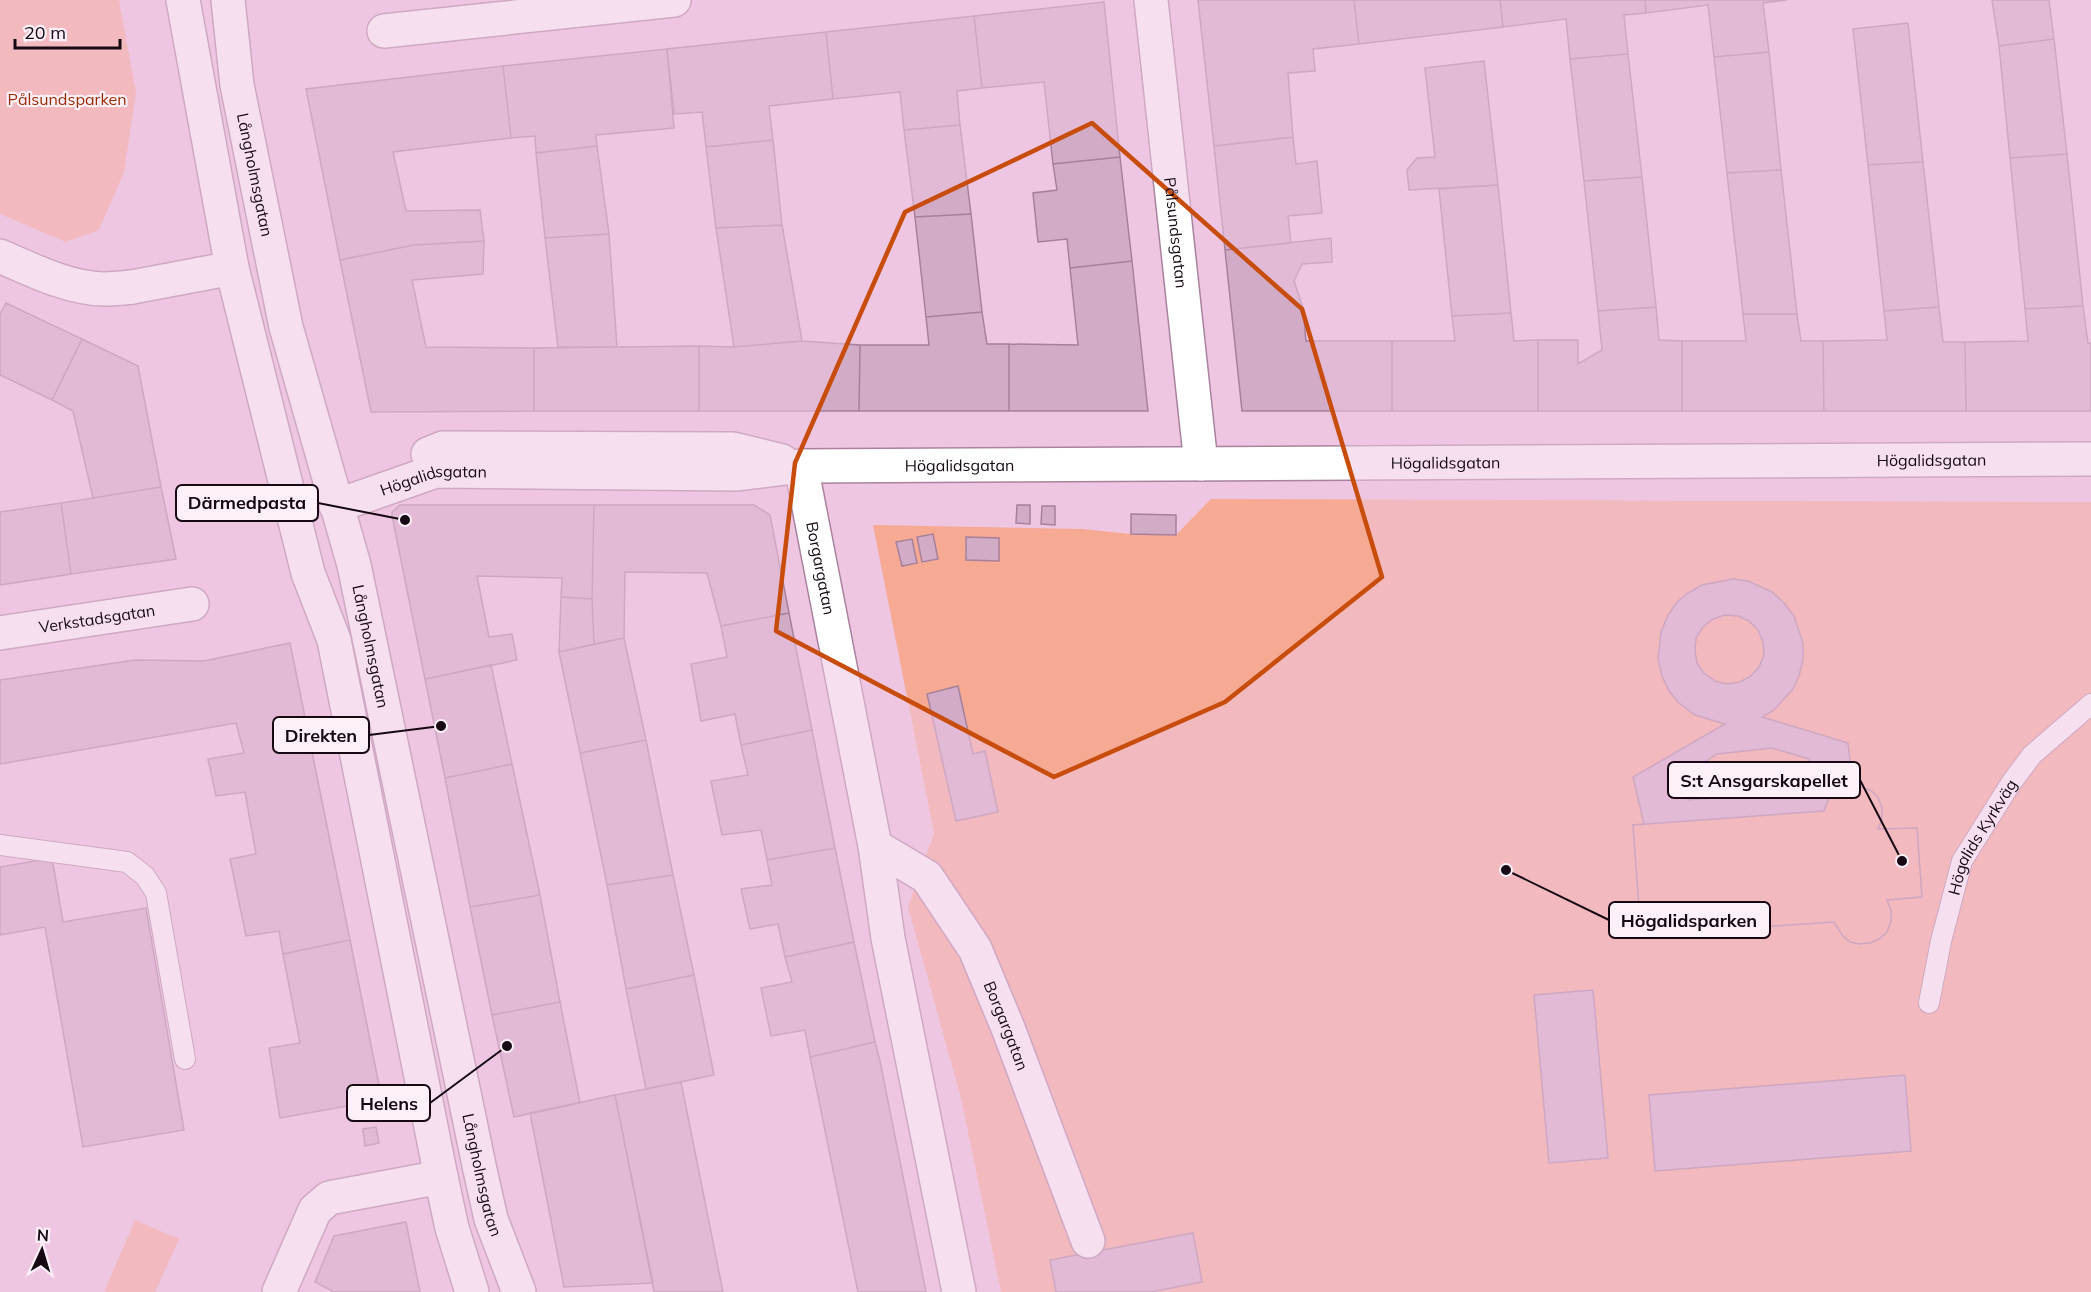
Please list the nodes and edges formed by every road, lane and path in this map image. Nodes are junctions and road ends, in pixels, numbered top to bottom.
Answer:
1 (183, 0) edge
2 (228, 0) edge
3 (674, 0) edge
4 (1151, 0) edge
5 (384, 31) dead end
6 (0, 256) edge
7 (232, 268) junction
8 (2091, 459) edge
9 (1201, 464) junction
10 (801, 466) junction
11 (336, 506) junction
12 (295, 519) junction
13 (192, 604) dead end
14 (0, 633) edge
15 (2091, 704) edge
16 (0, 845) edge
17 (875, 846) junction
18 (1929, 1003) dead end
19 (185, 1059) dead end
20 (480, 1170) junction
21 (441, 1177) junction
22 (1088, 1241) dead end
23 (279, 1292) edge
24 (472, 1292) edge
25 (519, 1292) edge
26 (959, 1292) edge

1 - 7 street
2 - 11 street, Långholmsgatan
3 - 5 street
4 - 9 street, Pålsundsgatan
6 - 7 street
7 - 12 street
8 - 9 street, Högalidsgatan
9 - 10 street, Högalidsgatan
10 - 11 street, Högalidsgatan
10 - 17 street, Borgargatan
11 - 12 street, Högalidsgatan
11 - 20 street, Långholmsgatan
12 - 21 street
13 - 14 street, Verkstadsgatan
15 - 18 lane, Högalids Kyrkväg
16 - 19 lane
17 - 22 street, Borgargatan
17 - 26 street, Borgargatan
20 - 21 street
20 - 25 street, Långholmsgatan
21 - 23 street
21 - 24 street

